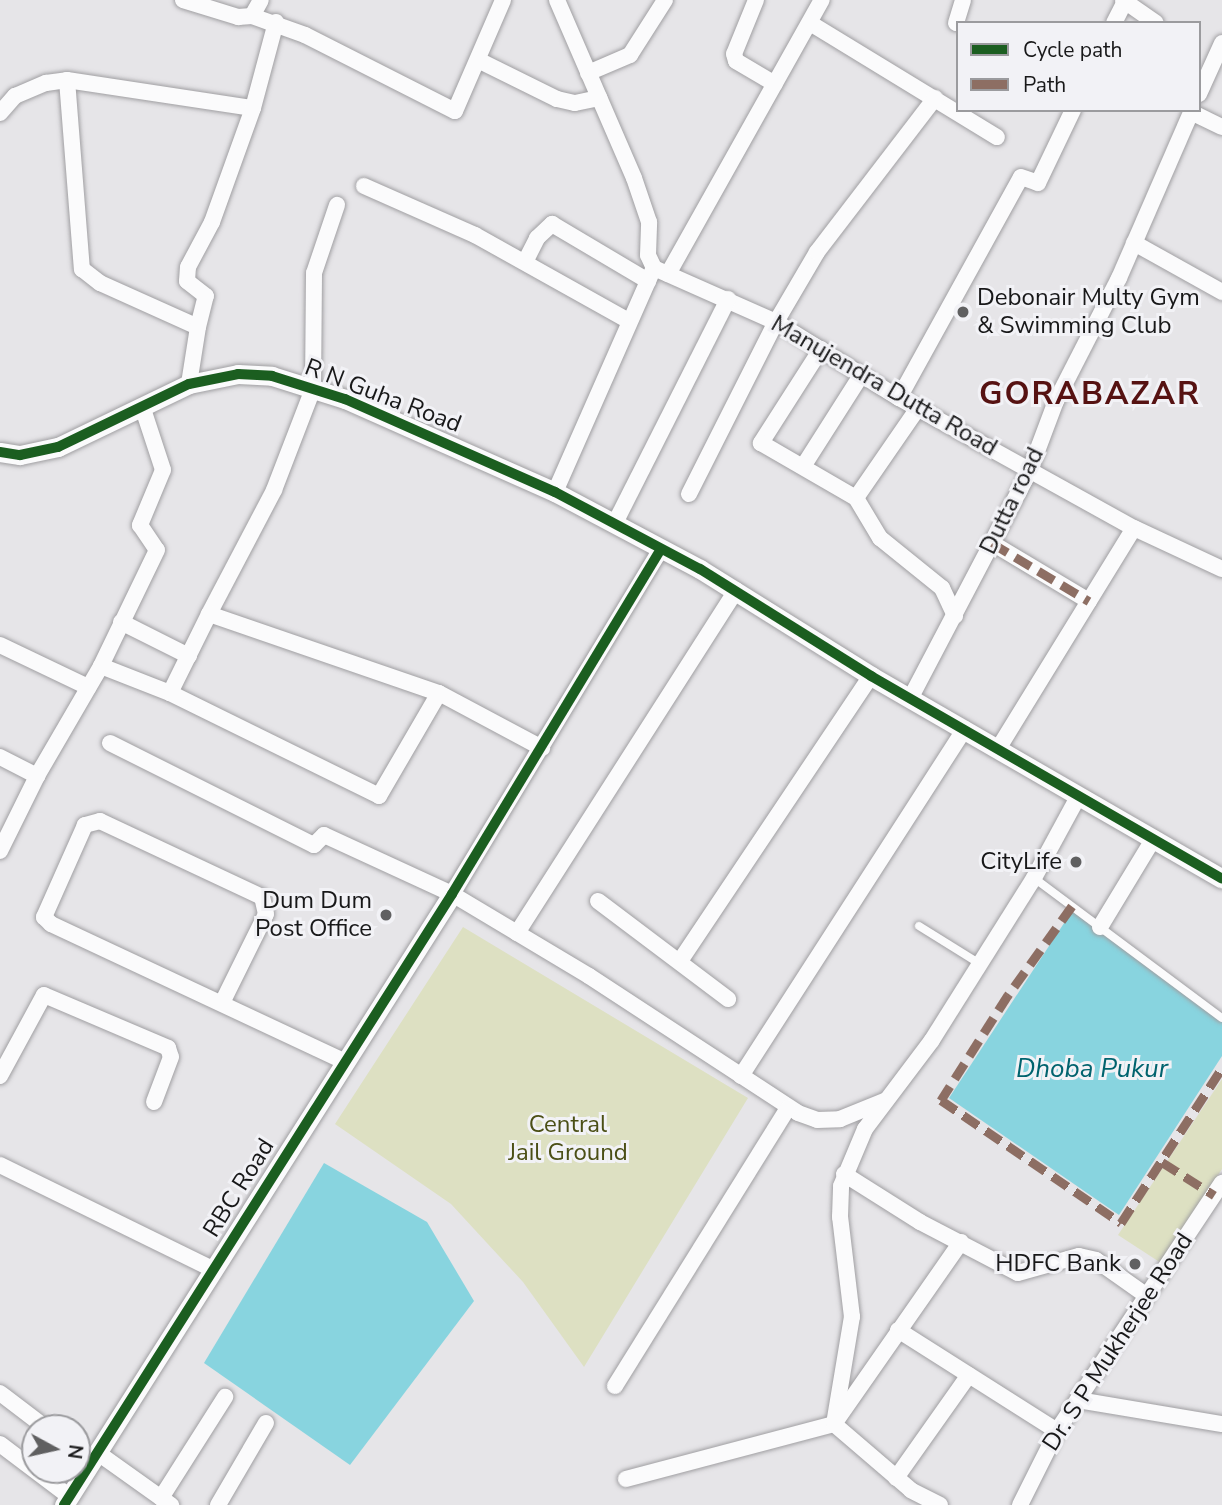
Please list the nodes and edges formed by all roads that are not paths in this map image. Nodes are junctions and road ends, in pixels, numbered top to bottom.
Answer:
1 (183, 0) edge
2 (261, 0) edge
3 (503, 0) edge
4 (557, 0) edge
5 (665, 0) edge
6 (756, 0) edge
7 (822, 0) edge
8 (963, 0) edge
9 (1124, 0) edge
10 (251, 16) junction
11 (957, 21) edge
12 (1115, 21) edge
13 (1153, 21) edge
14 (276, 22) junction
15 (810, 23) junction
16 (1222, 43) edge
17 (1201, 54) edge
18 (478, 60) junction
19 (1213, 62) junction
20 (588, 73) junction
21 (66, 80) junction
22 (775, 84) junction
23 (1201, 89) edge
24 (599, 98) junction
25 (935, 98) junction
26 (253, 108) junction
27 (956, 111) edge
28 (957, 112) edge
29 (1072, 112) edge
30 (1192, 112) edge
31 (1194, 112) edge
32 (0, 113) edge
33 (1222, 127) edge
34 (997, 137) dead end
35 (364, 186) dead end
36 (337, 205) dead end
37 (1134, 243) junction
38 (525, 262) junction
39 (656, 275) junction
40 (1222, 292) edge
41 (728, 299) junction
42 (629, 321) junction
43 (776, 322) junction
44 (198, 327) junction
45 (821, 349) junction
46 (862, 374) junction
47 (189, 384) junction
48 (313, 389) junction
49 (899, 398) junction
50 (918, 408) junction
51 (143, 409) junction
52 (0, 452) edge
53 (804, 465) junction
54 (1030, 470) junction
55 (555, 492) junction
56 (689, 494) dead end
57 (856, 498) junction
58 (615, 523) junction
59 (1134, 528) junction
60 (992, 543) junction
61 (661, 549) junction
62 (1222, 569) edge
63 (736, 590) junction
64 (1089, 601) junction
65 (209, 614) junction
66 (955, 616) junction
67 (121, 622) junction
68 (0, 645) edge
69 (189, 656) junction
70 (101, 666) junction
71 (871, 676) junction
72 (88, 687) junction
73 (439, 693) junction
74 (170, 694) junction
75 (911, 697) junction
76 (965, 729) junction
77 (110, 743) dead end
78 (542, 748) junction
79 (998, 749) junction
80 (0, 757) edge
81 (37, 776) junction
82 (1078, 797) junction
83 (1154, 838) junction
84 (0, 851) edge
85 (1221, 877) edge
86 (1034, 878) junction
87 (452, 894) junction
88 (598, 901) dead end
89 (919, 926) dead end
90 (1100, 926) junction
91 (517, 933) junction
92 (680, 961) junction
93 (980, 964) junction
94 (728, 999) dead end
95 (222, 1003) junction
96 (1222, 1018) edge
97 (344, 1061) junction
98 (0, 1076) edge
99 (741, 1076) junction
100 (884, 1101) junction
101 (154, 1102) dead end
102 (788, 1108) junction
103 (0, 1165) edge
104 (844, 1174) junction
105 (1222, 1183) edge
106 (1217, 1201) edge
107 (961, 1242) junction
108 (214, 1270) junction
109 (1147, 1296) junction
110 (898, 1330) junction
111 (970, 1375) junction
112 (615, 1386) dead end
113 (0, 1393) edge
114 (225, 1397) dead end
115 (1078, 1400) junction
116 (28, 1414) edge
117 (266, 1423) dead end
118 (834, 1424) junction
119 (1222, 1424) edge
120 (1057, 1431) junction
121 (0, 1444) edge
122 (91, 1453) edge
123 (91, 1457) edge
124 (895, 1478) junction
125 (626, 1479) dead end
126 (75, 1484) edge
127 (67, 1501) edge
128 (166, 1501) edge
129 (218, 1505) edge
130 (940, 1505) edge
131 (1020, 1505) edge

1 - 10 street
2 - 10 street
3 - 18 street
4 - 20 street
5 - 20 street
6 - 22 street
7 - 15 street
8 - 11 street
9 - 12 street
9 - 13 street
10 - 14 street
14 - 18 street
14 - 26 street
15 - 22 street
15 - 25 street
16 - 19 street
17 - 19 street
18 - 24 street
19 - 23 street
20 - 24 street
21 - 26 street
21 - 32 street
21 - 44 street
22 - 39 street
24 - 39 street
25 - 27 street
25 - 43 street
26 - 44 street
28 - 34 street
29 - 49 street
30 - 37 street, Dutta road
31 - 33 street
35 - 38 street
36 - 48 street
37 - 40 street
37 - 54 street, Dutta road
38 - 39 street, Manujendra Dutta Road
38 - 42 street
39 - 41 street, Manujendra Dutta Road
39 - 42 street
41 - 43 street, Manujendra Dutta Road
41 - 58 street
42 - 55 street
43 - 45 street, Manujendra Dutta Road
43 - 56 street
44 - 47 street
45 - 46 street, Manujendra Dutta Road
45 - 53 street
46 - 49 street, Manujendra Dutta Road
46 - 53 street
47 - 48 street, R N Guha Road
47 - 51 street, R N Guha Road
48 - 55 street, R N Guha Road
48 - 65 street
49 - 50 street, Manujendra Dutta Road
50 - 54 street, Manujendra Dutta Road
50 - 57 street
51 - 52 street, R N Guha Road
51 - 67 street
53 - 57 street
54 - 59 street, Manujendra Dutta Road
54 - 60 street, Dutta road
55 - 58 street, R N Guha Road
57 - 66 street
58 - 61 street, R N Guha Road
59 - 62 street, Manujendra Dutta Road
59 - 64 street
60 - 64 street
60 - 66 street, Dutta road
61 - 63 street, R N Guha Road
61 - 78 street
63 - 71 street, R N Guha Road
63 - 91 street
64 - 79 street
65 - 69 street
65 - 73 street
66 - 75 street, Dutta road
67 - 69 street
67 - 70 street
68 - 72 street
69 - 74 street
70 - 72 street
70 - 74 street
71 - 75 street, R N Guha Road
71 - 92 street
72 - 81 street
73 - 74 street
73 - 78 street
75 - 76 street, R N Guha Road
76 - 79 street, R N Guha Road
76 - 99 street
77 - 87 street
78 - 87 street
79 - 82 street, R N Guha Road
80 - 81 street
81 - 84 street
82 - 83 street, R N Guha Road
82 - 86 street
83 - 85 street, R N Guha Road
83 - 90 street
86 - 90 lane
86 - 93 street
87 - 91 street
87 - 97 street, RBC Road
88 - 92 street
89 - 93 lane
90 - 96 lane
91 - 99 street
92 - 94 street
93 - 100 street
95 - 95 street
95 - 97 street
97 - 108 street, RBC Road
98 - 101 street
99 - 102 street
100 - 102 street
100 - 104 street
102 - 112 street
103 - 108 street
104 - 107 street
104 - 118 street
105 - 106 street, Dr. S P Mukherjee Road
106 - 109 street, Dr. S P Mukherjee Road
107 - 109 street
107 - 110 street
108 - 122 street, RBC Road
109 - 115 street, Dr. S P Mukherjee Road
110 - 111 street
110 - 118 street
111 - 120 street
111 - 124 street
113 - 116 street
114 - 128 street
115 - 119 street
115 - 120 street, Dr. S P Mukherjee Road
117 - 129 street
118 - 124 street
118 - 125 street
120 - 131 street, Dr. S P Mukherjee Road
121 - 127 street
123 - 128 street
124 - 130 street
126 - 127 street, RBC Road

